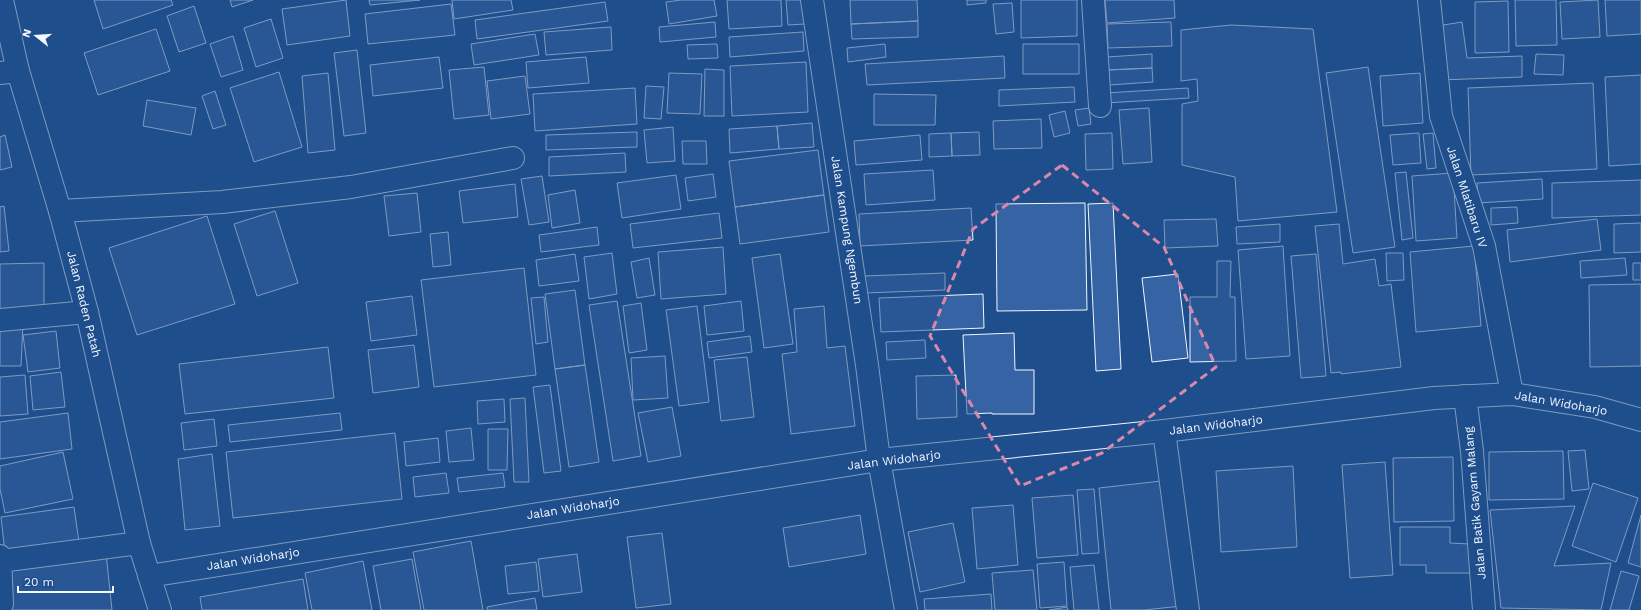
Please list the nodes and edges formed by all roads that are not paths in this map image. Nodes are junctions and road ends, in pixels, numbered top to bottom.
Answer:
1 (2, 0) edge
2 (812, 0) edge
3 (1093, 0) edge
4 (1429, 0) edge
5 (9, 72) edge
6 (1100, 106) dead end
7 (513, 158) dead end
8 (60, 211) junction
9 (87, 312) junction
10 (0, 320) edge
11 (1512, 394) junction
12 (1465, 396) junction
13 (1641, 420) edge
14 (1164, 431) junction
15 (879, 460) junction
16 (139, 543) junction
17 (0, 556) edge
18 (0, 561) edge
19 (149, 576) junction
20 (0, 609) edge
21 (160, 610) edge
22 (906, 610) edge
23 (1188, 610) edge
24 (1484, 610) edge

1 - 5 main road, Jalan Raden Patah
2 - 15 main road, Jalan Kampung Ngembun
3 - 6 main road
4 - 11 main road, Jalan Mlatibaru IV
5 - 8 main road, Jalan Raden Patah
7 - 8 main road
8 - 9 main road, Jalan Raden Patah
9 - 10 main road
9 - 16 main road, Jalan Raden Patah
11 - 12 main road, Jalan Widoharjo
11 - 13 main road, Jalan Widoharjo
12 - 14 main road, Jalan Widoharjo
12 - 24 main road, Jalan Batik Gayam Malang
14 - 15 main road, Jalan Widoharjo
14 - 23 main road
15 - 19 main road, Jalan Widoharjo
15 - 22 main road, Jalan Kampung Ngembun
16 - 18 main road
16 - 19 main road, Jalan Raden Patah
17 - 18 main road
18 - 20 main road
19 - 21 main road, Jalan Raden Patah

